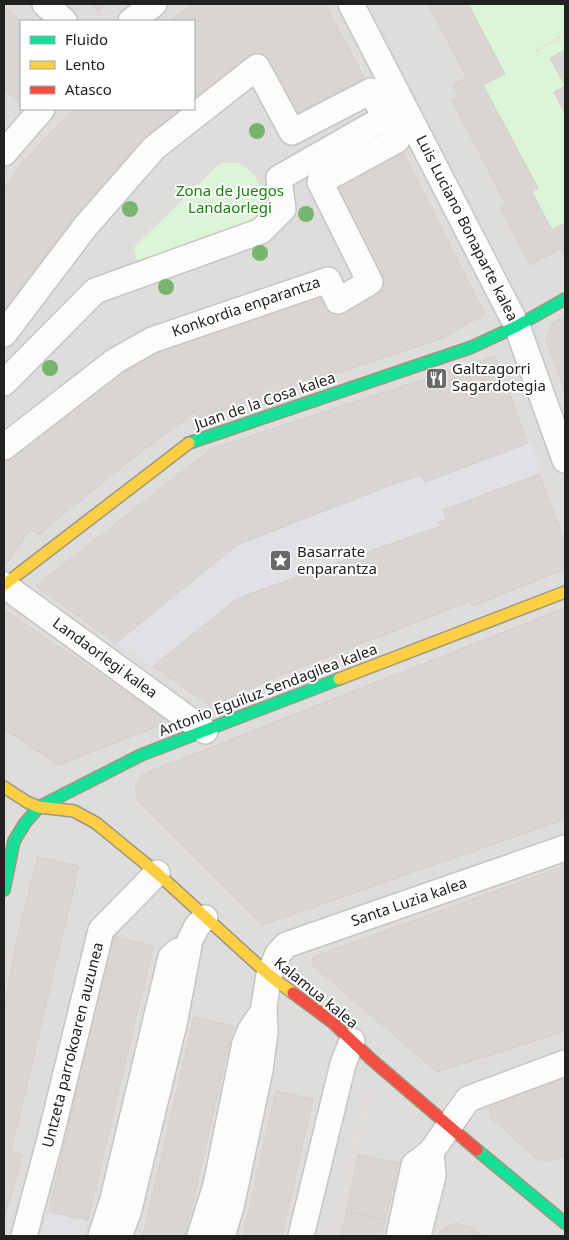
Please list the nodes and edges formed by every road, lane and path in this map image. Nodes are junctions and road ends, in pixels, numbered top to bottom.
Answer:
1 (45, 4) edge
2 (154, 4) edge
3 (351, 4) edge
4 (63, 20) edge
5 (132, 20) edge
6 (565, 34) edge
7 (536, 51) dead end
8 (41, 110) edge
9 (389, 115) junction
10 (8, 138) edge
11 (565, 299) edge
12 (517, 326) junction
13 (4, 334) edge
14 (4, 383) edge
15 (4, 447) edge
16 (565, 460) edge
17 (4, 585) edge
18 (565, 592) edge
19 (205, 731) junction
20 (4, 787) edge
21 (39, 807) junction
22 (7, 828) dead end
23 (14, 842) junction
24 (565, 848) edge
25 (157, 873) junction
26 (4, 890) edge
27 (205, 918) junction
28 (190, 940) junction
29 (269, 975) junction
30 (264, 1010) junction
31 (352, 1041) junction
32 (565, 1063) edge
33 (370, 1090) dead end
34 (449, 1125) junction
35 (431, 1152) junction
36 (565, 1223) edge
37 (24, 1236) edge
38 (101, 1236) edge
39 (119, 1236) edge
40 (200, 1236) edge
41 (222, 1236) edge
42 (301, 1236) edge
43 (335, 1236) edge
44 (399, 1236) edge
45 (418, 1236) edge

1 - 4 street
2 - 5 street
3 - 12 street, Luis Luciano Bonaparte kalea
6 - 7 path
8 - 10 street
9 - 13 street, Konkordia enparantza
9 - 14 street
9 - 15 street, Konkordia enparantza
11 - 12 street, Juan de la Cosa kalea
12 - 16 street, Luis Luciano Bonaparte kalea
12 - 17 street, Juan de la Cosa kalea
17 - 19 street, Landaorlegi kalea
18 - 19 street, Antonio Eguiluz Sendagilea kalea
19 - 21 street, Antonio Eguiluz Sendagilea kalea
20 - 21 street
21 - 23 street, Antonio Eguiluz Sendagilea kalea
21 - 25 street, Kalamua kalea
22 - 23 street
23 - 26 street, Antonio Eguiluz Sendagilea kalea
24 - 29 street, Santa Luzia kalea
25 - 27 street, Kalamua kalea
25 - 37 street, Untzeta parrokoaren auzunea
27 - 28 street
27 - 29 street, Kalamua kalea
28 - 38 street
28 - 39 street
29 - 30 street
29 - 31 street, Kalamua kalea
30 - 40 street
30 - 41 street
31 - 34 street, Kalamua kalea
31 - 42 street
32 - 34 street
33 - 43 path
34 - 35 street
34 - 36 street, Kalamua kalea
35 - 44 street
35 - 45 street

